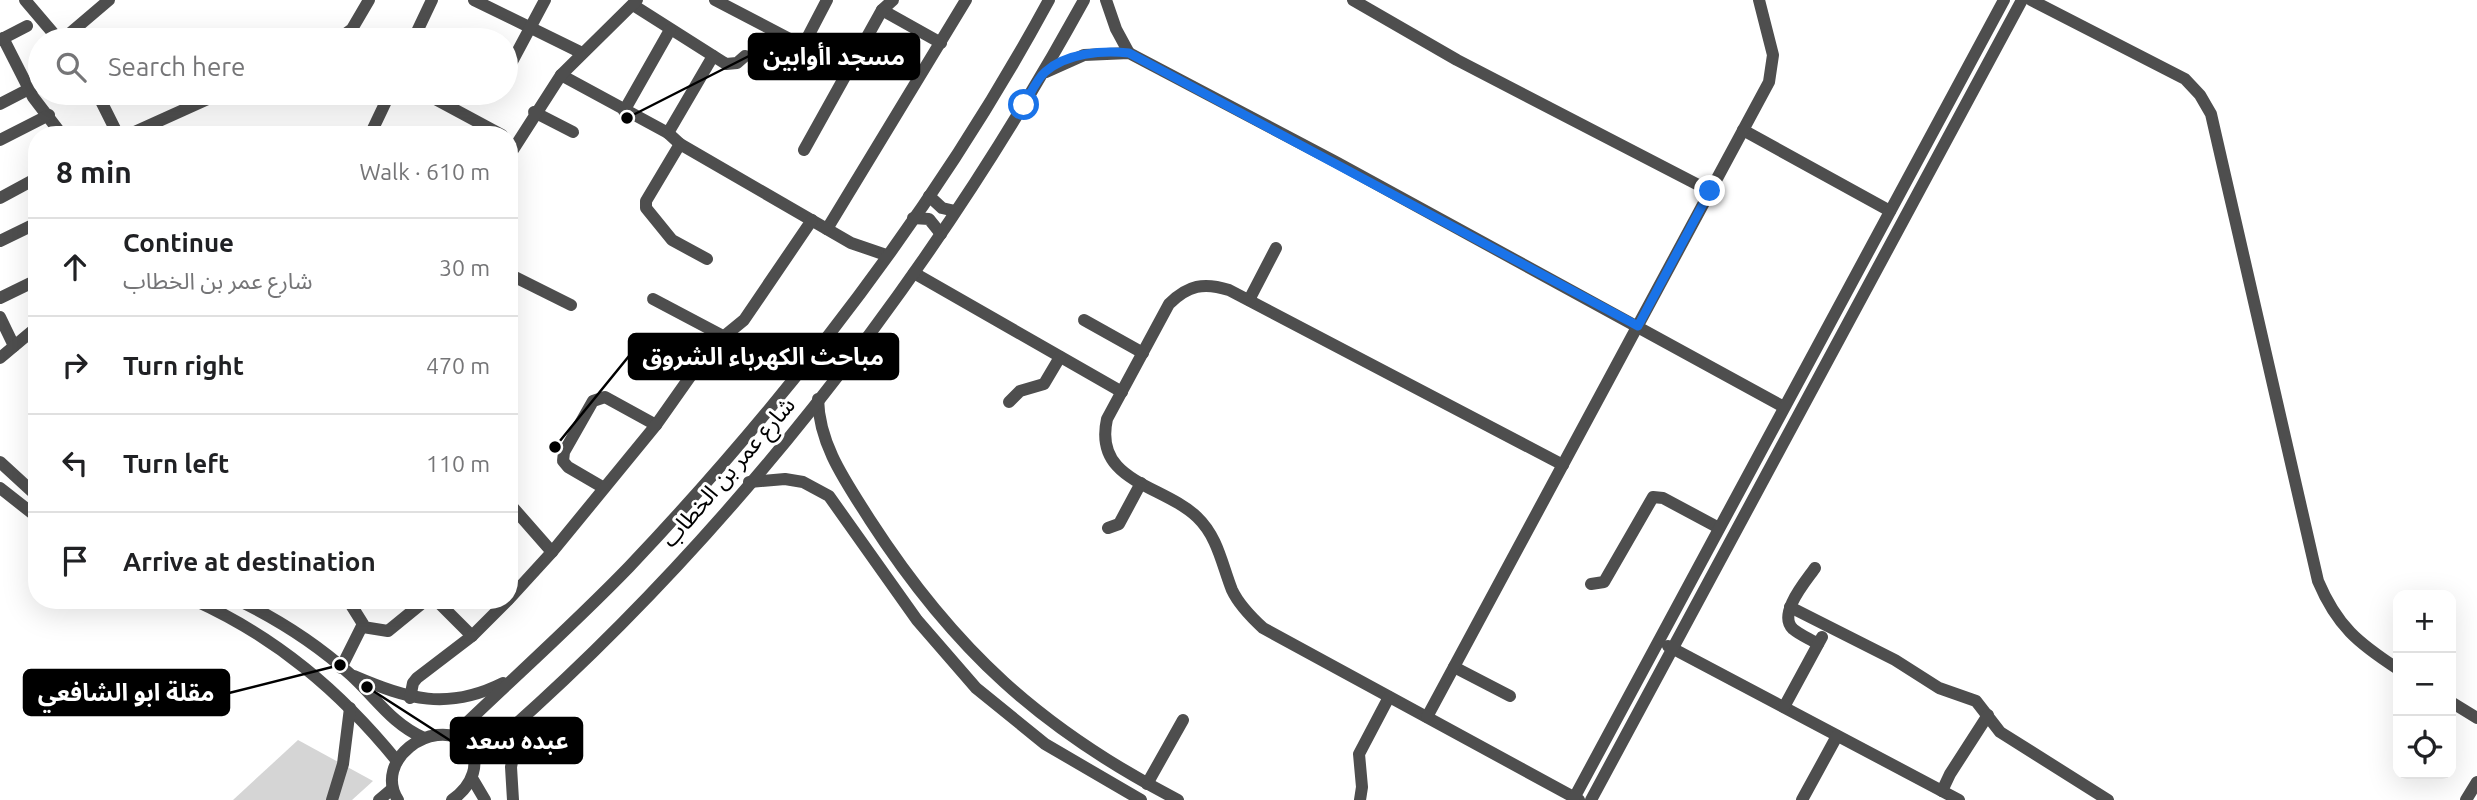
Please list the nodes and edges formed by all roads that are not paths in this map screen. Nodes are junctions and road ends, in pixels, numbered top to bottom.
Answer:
1 (25, 0) edge
2 (109, 0) edge
3 (369, 0) edge
4 (432, 0) edge
5 (474, 0) edge
6 (545, 0) edge
7 (715, 0) edge
8 (827, 0) edge
9 (892, 0) edge
10 (966, 0) edge
11 (1049, 0) edge
12 (1084, 0) edge
13 (1106, 0) edge
14 (1353, 0) edge
15 (1759, 0) edge
16 (2004, 0) edge
17 (2022, 0) edge
18 (2031, 0) edge
19 (635, 2) edge
20 (882, 9) junction
21 (27, 26) dead end
22 (530, 27) junction
23 (50, 28) edge
24 (75, 28) edge
25 (353, 28) edge
26 (419, 28) edge
27 (670, 30) junction
28 (2, 39) edge
29 (941, 43) junction
30 (803, 46) junction
31 (518, 50) edge
32 (582, 53) junction
33 (1129, 53) junction
34 (745, 56) dead end
35 (713, 57) junction
36 (849, 70) junction
37 (1044, 73) junction
38 (561, 75) junction
39 (28, 87) edge
40 (28, 90) edge
41 (0, 104) edge
42 (41, 105) edge
43 (104, 105) edge
44 (191, 105) edge
45 (384, 105) edge
46 (446, 105) edge
47 (624, 111) junction
48 (534, 112) junction
49 (49, 115) junction
50 (56, 126) edge
51 (116, 126) edge
52 (140, 126) edge
53 (374, 126) edge
54 (485, 126) edge
55 (1744, 130) junction
56 (573, 132) dead end
57 (668, 133) junction
58 (518, 134) edge
59 (0, 140) edge
60 (680, 144) junction
61 (804, 150) dead end
62 (28, 183) edge
63 (1710, 191) junction
64 (929, 196) junction
65 (0, 198) edge
66 (955, 211) junction
67 (1890, 211) junction
68 (913, 218) junction
69 (812, 220) junction
70 (28, 227) edge
71 (827, 229) junction
72 (941, 234) junction
73 (0, 241) edge
74 (1276, 248) dead end
75 (886, 256) junction
76 (707, 259) dead end
77 (914, 274) junction
78 (518, 278) edge
79 (28, 284) edge
80 (0, 298) edge
81 (653, 299) dead end
82 (1248, 300) junction
83 (571, 305) dead end
84 (0, 317) edge
85 (1083, 320) dead end
86 (1638, 326) junction
87 (723, 336) junction
88 (28, 338) edge
89 (14, 346) junction
90 (1143, 353) junction
91 (1060, 357) junction
92 (0, 358) edge
93 (1122, 392) junction
94 (818, 399) junction
95 (1009, 402) dead end
96 (1784, 407) junction
97 (656, 425) junction
98 (0, 462) edge
99 (1563, 465) junction
100 (749, 482) junction
101 (1141, 483) junction
102 (0, 488) edge
103 (28, 488) edge
104 (604, 488) junction
105 (28, 510) edge
106 (518, 513) edge
107 (1108, 528) dead end
108 (1719, 528) junction
109 (552, 552) junction
110 (1815, 568) dead end
111 (1591, 584) dead end
112 (518, 587) edge
113 (1790, 607) junction
114 (211, 609) edge
115 (254, 609) edge
116 (355, 609) edge
117 (415, 609) edge
118 (445, 609) edge
119 (497, 609) edge
120 (362, 627) junction
121 (1827, 627) junction
122 (472, 636) junction
123 (1658, 641) junction
124 (1818, 644) junction
125 (1673, 648) junction
126 (2393, 665) edge
127 (1454, 667) junction
128 (346, 671) junction
129 (513, 678) junction
130 (1510, 696) dead end
131 (1389, 697) junction
132 (410, 698) junction
133 (1026, 704) junction
134 (2456, 705) edge
135 (1784, 707) junction
136 (350, 708) junction
137 (1988, 715) junction
138 (1426, 717) junction
139 (2477, 718) edge
140 (521, 719) junction
141 (1014, 719) junction
142 (1183, 720) dead end
143 (454, 735) junction
144 (1837, 736) junction
145 (424, 738) junction
146 (475, 760) junction
147 (397, 761) junction
148 (472, 778) junction
149 (2477, 782) edge
150 (1147, 784) junction
151 (1942, 791) junction
152 (395, 794) edge
153 (1135, 799) edge
154 (1576, 799) edge
155 (332, 800) edge
156 (379, 800) edge
157 (452, 800) edge
158 (485, 800) edge
159 (513, 800) edge
160 (1178, 800) edge
161 (1360, 800) edge
162 (1591, 800) edge
163 (1802, 800) edge
164 (1959, 800) edge
165 (2108, 800) edge
166 (2466, 800) edge

1 - 23 street
2 - 24 street
3 - 25 street
4 - 26 street
5 - 22 street
6 - 22 street
7 - 30 street
8 - 30 street
9 - 20 street
10 - 29 street
11 - 64 street, شارع عمر بن الخطاب
12 - 37 street, شارع عمر بن الخطاب
13 - 33 street
14 - 63 street
15 - 55 street
16 - 67 street
17 - 125 street
18 - 126 street
19 - 27 street
19 - 32 street
20 - 29 street
20 - 36 street
21 - 28 street
22 - 31 street
22 - 32 street
27 - 35 street
27 - 47 street
28 - 39 street
29 - 71 street
30 - 36 street
32 - 38 street
33 - 37 street
33 - 86 street
34 - 35 street
35 - 57 street
36 - 61 street
37 - 66 street, شارع عمر بن الخطاب
38 - 47 street
38 - 48 street
40 - 41 street
42 - 49 street
43 - 51 street
44 - 52 street
45 - 53 street
46 - 54 street
47 - 57 street
48 - 56 street
48 - 58 street
49 - 50 street
49 - 59 street
55 - 63 street
55 - 67 street
57 - 60 street
60 - 69 street
60 - 76 street
62 - 65 street
63 - 86 street
64 - 66 street
64 - 68 street, شارع عمر بن الخطاب
66 - 72 street, شارع عمر بن الخطاب
67 - 96 street
68 - 72 street
68 - 75 street, شارع عمر بن الخطاب
69 - 71 street
69 - 87 street
70 - 73 street
71 - 75 street
72 - 77 street, شارع عمر بن الخطاب
74 - 82 street
75 - 129 street, شارع عمر بن الخطاب
77 - 91 street
77 - 94 street, شارع عمر بن الخطاب
78 - 83 street
79 - 80 street
81 - 87 street
82 - 90 street
82 - 99 street
84 - 89 street
85 - 90 street
86 - 96 street
86 - 99 street
87 - 97 street
88 - 89 street
89 - 92 street
90 - 93 street
91 - 93 street
91 - 95 street
93 - 101 street
94 - 100 street, شارع عمر بن الخطاب
94 - 133 street
96 - 108 street
97 - 104 street
97 - 104 street
98 - 103 street
99 - 127 street
100 - 140 street, شارع عمر بن الخطاب
100 - 141 street
101 - 107 street
101 - 131 street
102 - 105 street
104 - 109 street
106 - 109 street
108 - 111 street
108 - 123 street
109 - 112 street
110 - 113 street
113 - 121 street
113 - 124 street
114 - 136 street
115 - 128 street
116 - 120 street
117 - 120 street
118 - 122 street
119 - 122 street
120 - 128 street
121 - 124 street
121 - 137 street
122 - 132 street
123 - 125 street
123 - 154 street
124 - 135 street
125 - 135 street
125 - 162 street
127 - 130 street
127 - 138 street
128 - 132 street
128 - 145 street
129 - 132 street
129 - 143 street, شارع عمر بن الخطاب
131 - 138 street
131 - 161 street
133 - 141 street
133 - 150 street
134 - 139 street
135 - 144 street
136 - 147 street
136 - 155 street
137 - 151 street
137 - 165 street
138 - 154 street
140 - 146 street, شارع عمر بن الخطاب
140 - 159 street
141 - 153 street
142 - 150 street
143 - 145 street
143 - 146 street
144 - 151 street
144 - 163 street
145 - 147 street
146 - 148 street
147 - 152 street
148 - 157 street
148 - 158 street
149 - 166 street
150 - 160 street
151 - 164 street
152 - 156 street

